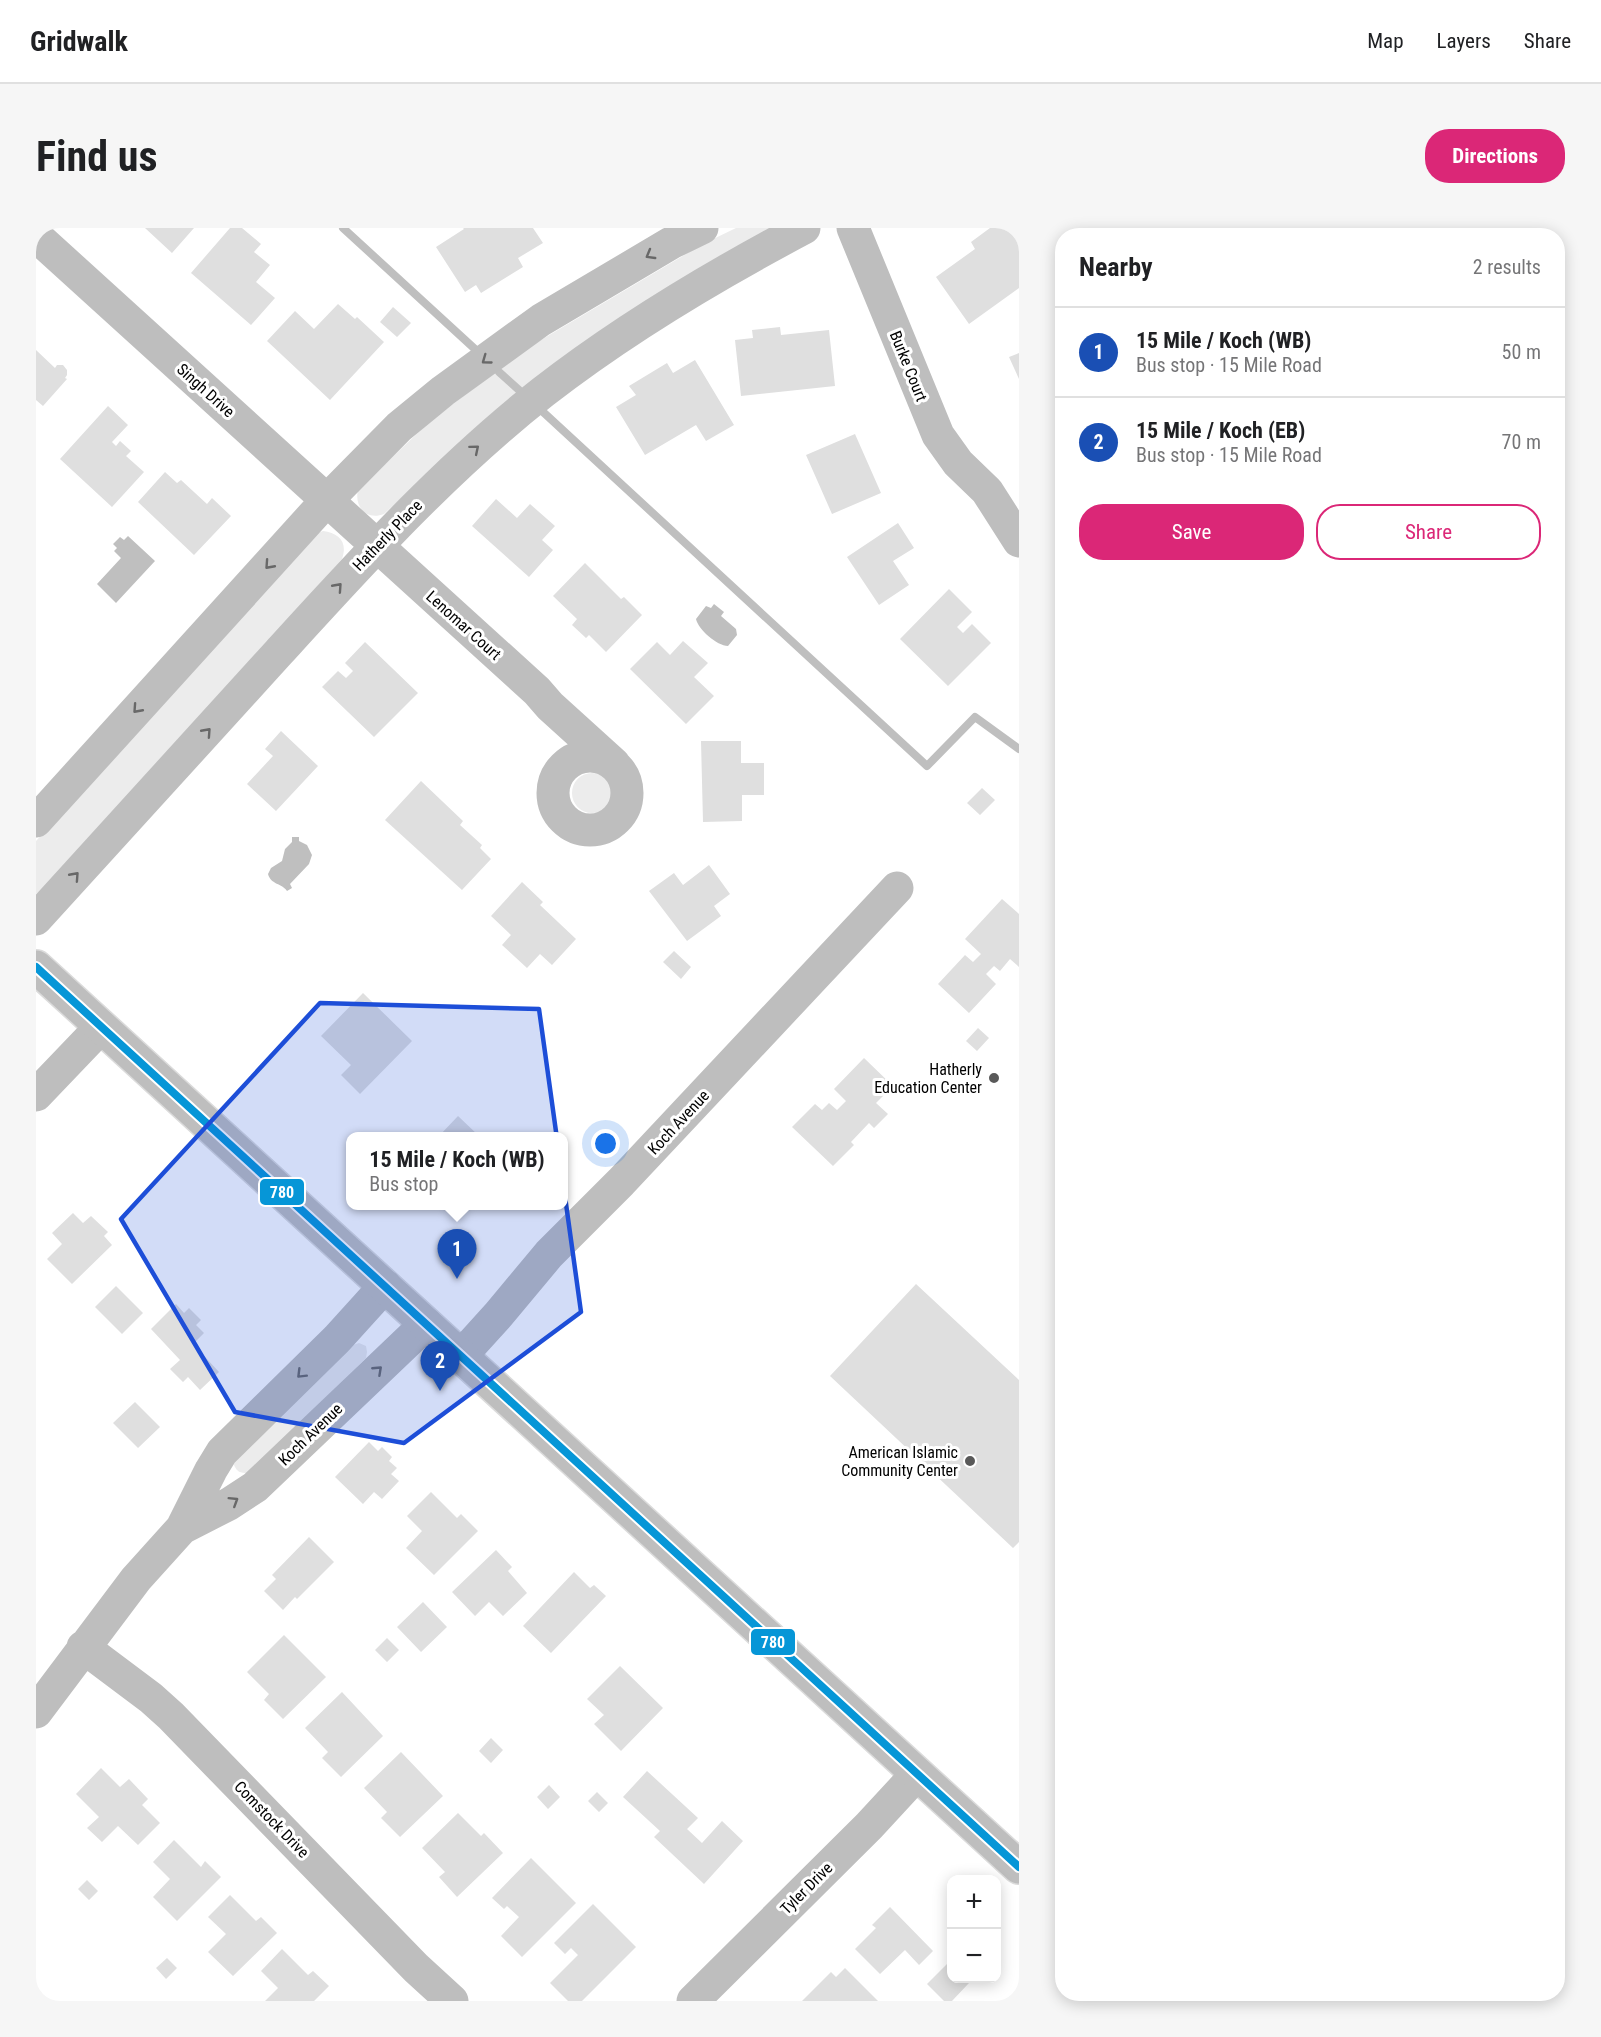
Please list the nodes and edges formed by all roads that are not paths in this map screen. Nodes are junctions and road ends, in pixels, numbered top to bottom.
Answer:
1 (702, 228) edge
2 (804, 228) edge
3 (853, 228) edge
4 (36, 236) edge
5 (1003, 491) edge
6 (327, 501) junction
7 (1019, 508) edge
8 (1019, 541) edge
9 (376, 545) junction
10 (550, 706) junction
11 (614, 764) junction
12 (559, 772) junction
13 (36, 821) edge
14 (897, 888) dead end
15 (36, 919) edge
16 (36, 967) edge
17 (101, 1027) junction
18 (36, 1095) edge
19 (385, 1286) junction
20 (426, 1324) junction
21 (461, 1356) junction
22 (182, 1528) junction
23 (83, 1647) junction
24 (36, 1712) edge
25 (917, 1773) junction
26 (1019, 1867) edge
27 (452, 2001) edge
28 (693, 2001) edge

1 -> 6 street
9 -> 2 street, Hatherly Place
3 - 5 street, Burke Court
4 - 6 street, Singh Drive
5 - 8 street, Burke Court
6 - 9 street, Singh Drive
6 -> 13 street
7 - 8 street, Burke Court
9 - 10 street, Lenomar Court
15 -> 9 street, Hatherly Place
10 - 11 street, Lenomar Court
10 - 12 street, Lenomar Court
11 - 12 street
11 - 12 street, Lenomar Court
14 - 21 street, Koch Avenue
16 - 17 street
17 - 18 street
17 - 19 street
19 - 20 street
19 -> 22 street, Koch Avenue
20 - 21 street
22 -> 20 street, Koch Avenue
21 - 25 street
22 - 23 street, Koch Avenue
23 - 24 street, Koch Avenue
23 - 27 street, Comstock Drive
25 - 26 street
25 - 28 street, Tyler Drive

